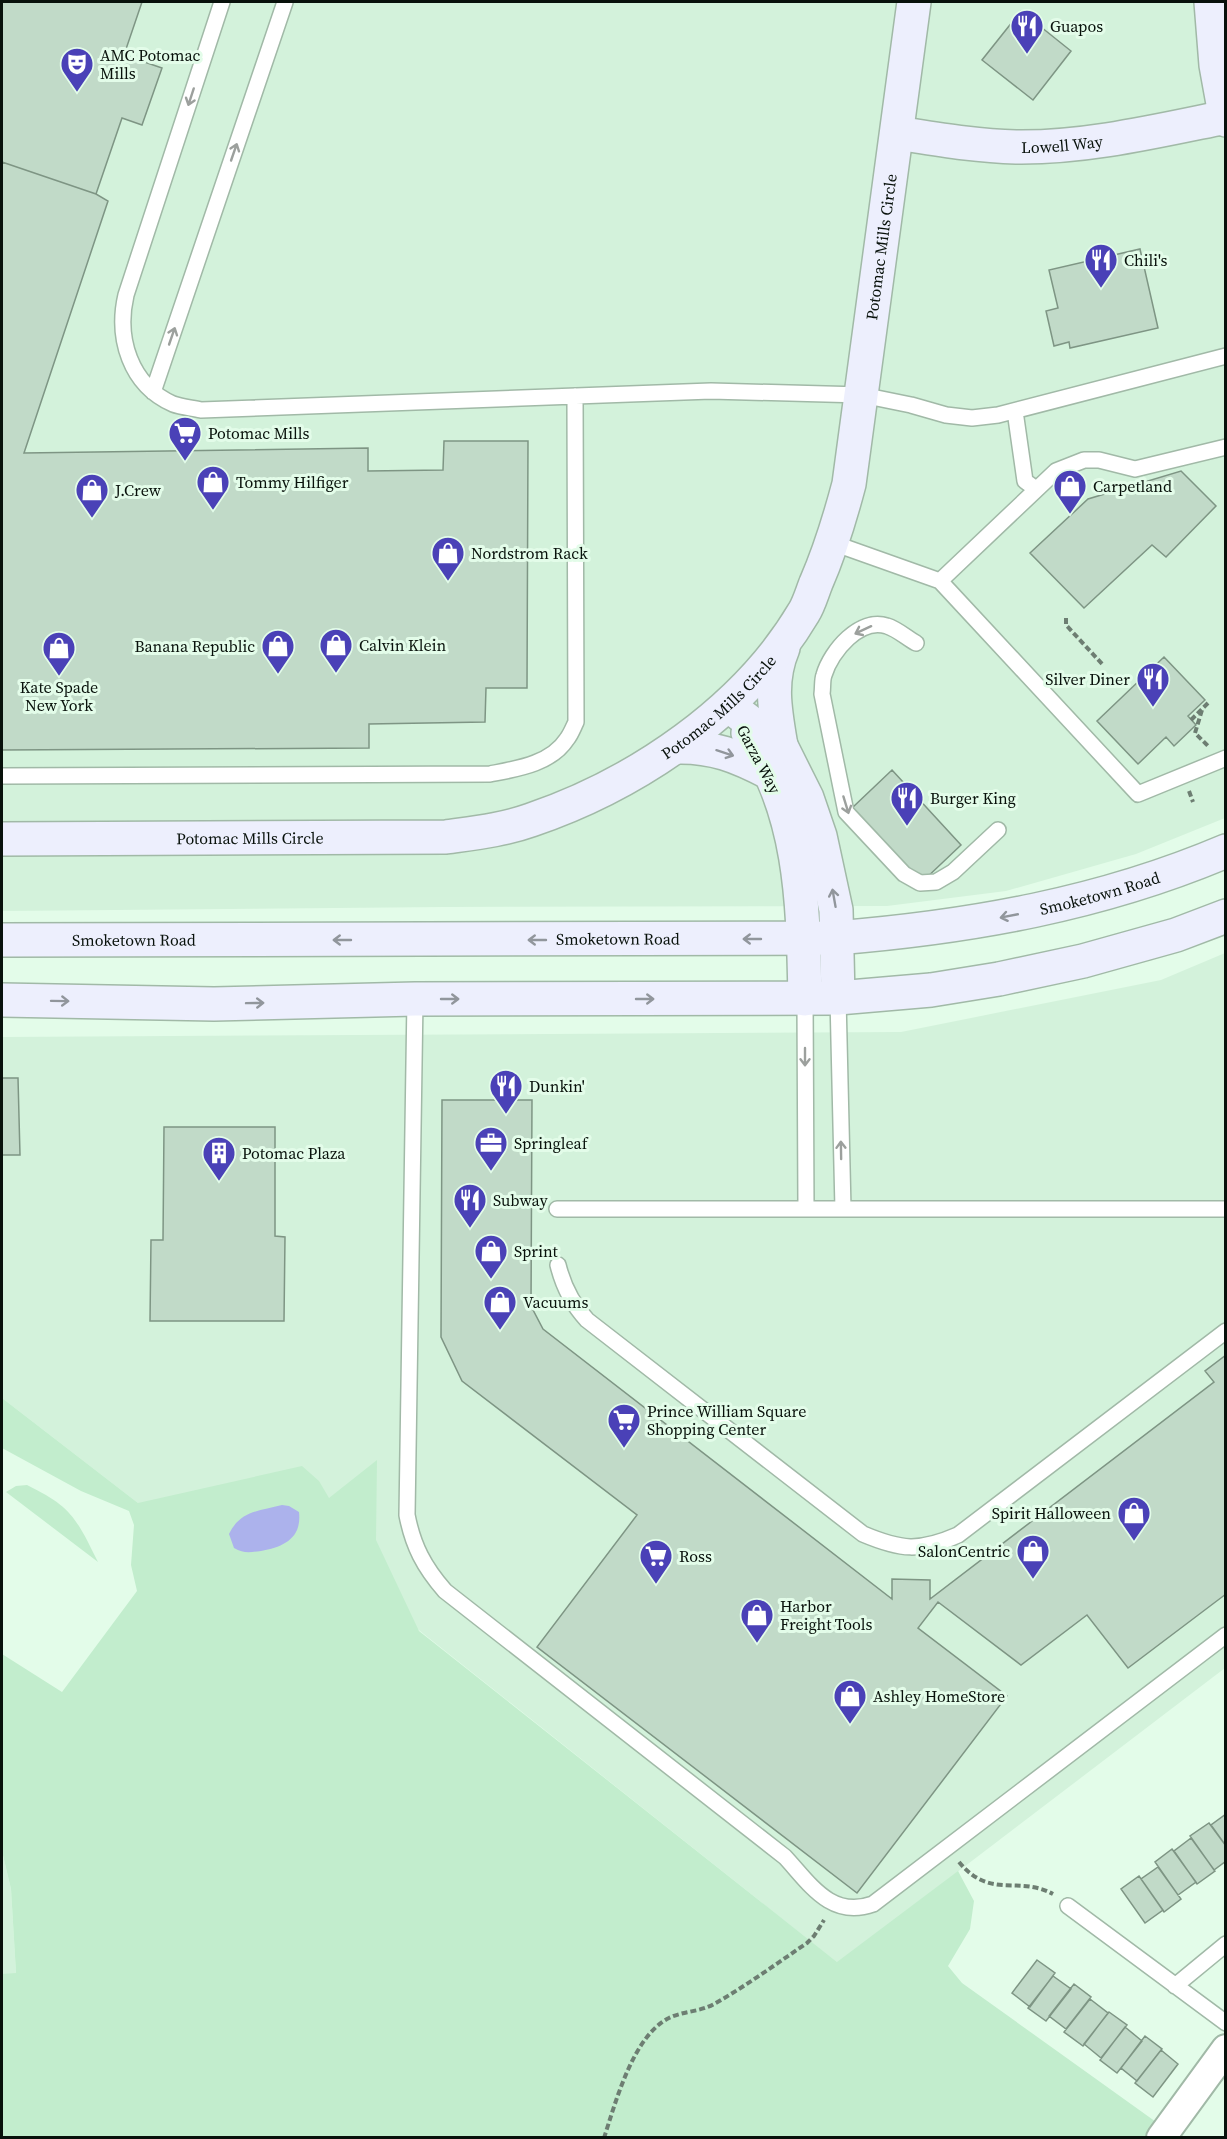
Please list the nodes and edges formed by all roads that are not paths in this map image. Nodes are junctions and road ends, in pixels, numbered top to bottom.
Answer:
1 (222, 2) edge
2 (285, 2) edge
3 (914, 2) edge
4 (1211, 2) edge
5 (1225, 118) edge
6 (897, 133) junction
7 (1226, 356) edge
8 (153, 392) junction
9 (862, 395) junction
10 (575, 396) junction
11 (1015, 411) junction
12 (1226, 447) edge
13 (1036, 489) junction
14 (833, 543) junction
15 (940, 581) junction
16 (788, 636) junction
17 (916, 643) dead end
18 (728, 705) junction
19 (676, 747) junction
20 (1226, 758) edge
21 (775, 759) junction
22 (2, 776) edge
23 (998, 830) dead end
24 (2, 839) edge
25 (1226, 851) edge
26 (1226, 916) edge
27 (836, 938) junction
28 (804, 939) junction
29 (2, 940) edge
30 (838, 998) junction
31 (415, 999) junction
32 (805, 999) junction
33 (2, 1000) edge
34 (557, 1209) dead end
35 (806, 1209) junction
36 (843, 1209) junction
37 (1226, 1209) edge
38 (558, 1264) dead end
39 (1226, 1331) edge
40 (1226, 1635) edge
41 (1068, 1906) road end
42 (1226, 1944) edge
43 (1175, 1986) junction
44 (1226, 2024) edge
45 (1226, 2049) edge
46 (1161, 2138) edge

1 -> 8 lane
8 -> 2 lane
3 - 6 street, Potomac Mills Circle
4 - 5 street
5 - 6 street, Lowell Way
6 - 9 street, Potomac Mills Circle
7 - 11 lane
8 - 10 lane
9 - 10 lane
9 - 11 lane
9 - 14 street, Potomac Mills Circle
10 - 22 lane
11 - 13 lane
12 - 13 lane
13 - 15 lane
14 - 15 lane
14 - 16 street, Potomac Mills Circle
15 - 20 lane
16 - 18 street, Potomac Mills Circle
16 - 21 street
17 -> 23 lane
18 - 19 street, Potomac Mills Circle
18 - 21 street, Garza Way
19 -> 21 street
19 - 24 street, Potomac Mills Circle
27 -> 21 street, Garza Way
21 - 28 street, Garza Way
25 -> 27 street, Smoketown Road
26 - 30 street
27 - 28 street, Smoketown Road
27 - 30 street, Garza Way
28 -> 29 street, Smoketown Road
28 - 32 street, Garza Way
30 - 32 street
36 -> 30 lane
31 -> 32 street
33 -> 31 street
31 - 40 lane
32 -> 35 lane
34 - 35 lane
35 - 36 lane
36 - 37 lane
38 - 39 lane
41 - 43 lane
42 - 43 lane
43 - 44 lane
45 - 46 street

